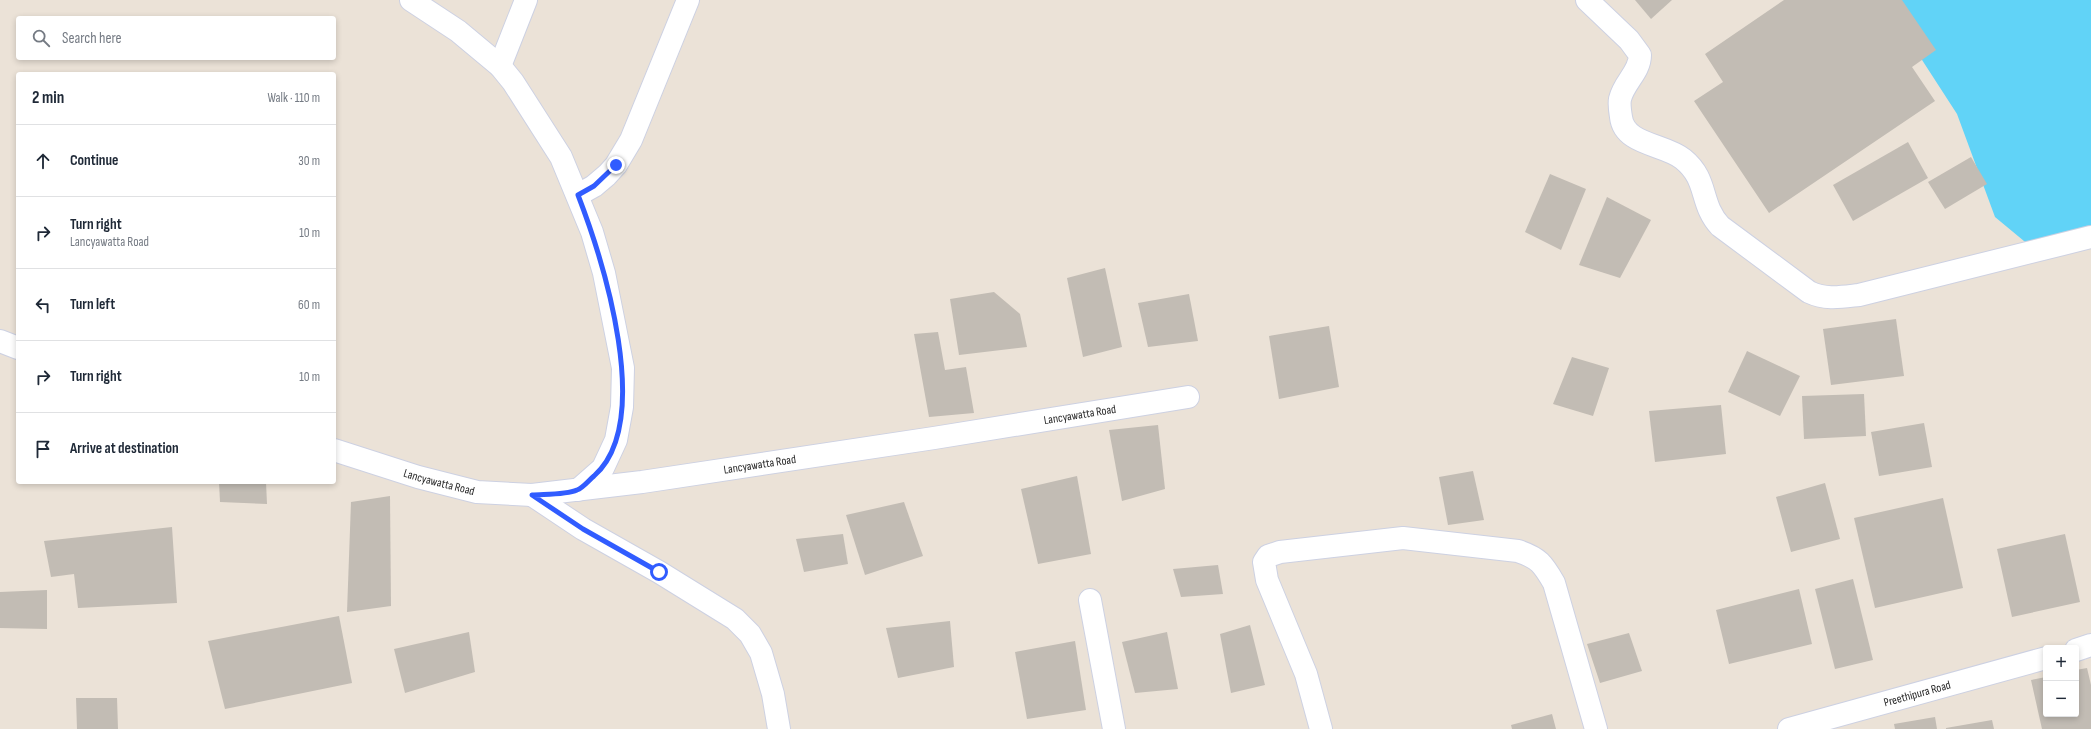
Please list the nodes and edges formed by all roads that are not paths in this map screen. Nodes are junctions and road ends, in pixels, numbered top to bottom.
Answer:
1 (411, 0) edge
2 (526, 0) edge
3 (688, 0) edge
4 (1587, 0) edge
5 (500, 66) junction
6 (578, 195) junction
7 (2091, 237) edge
8 (0, 341) edge
9 (16, 347) edge
10 (1188, 397) dead end
11 (336, 451) edge
12 (578, 490) junction
13 (532, 495) junction
14 (1090, 600) dead end
15 (2091, 646) edge
16 (2079, 649) edge
17 (2043, 659) edge
18 (778, 729) edge
19 (1114, 729) edge
20 (1321, 729) edge
21 (1596, 729) edge
22 (1789, 729) edge

1 - 5 street
2 - 5 street
3 - 6 street
4 - 7 street
5 - 6 street
6 - 12 street
8 - 9 street
10 - 12 street, Lancyawatta Road
11 - 13 street, Lancyawatta Road
12 - 13 street, Lancyawatta Road
13 - 18 street
14 - 19 street
15 - 16 street
17 - 22 street, Preethipura Road
20 - 21 street

